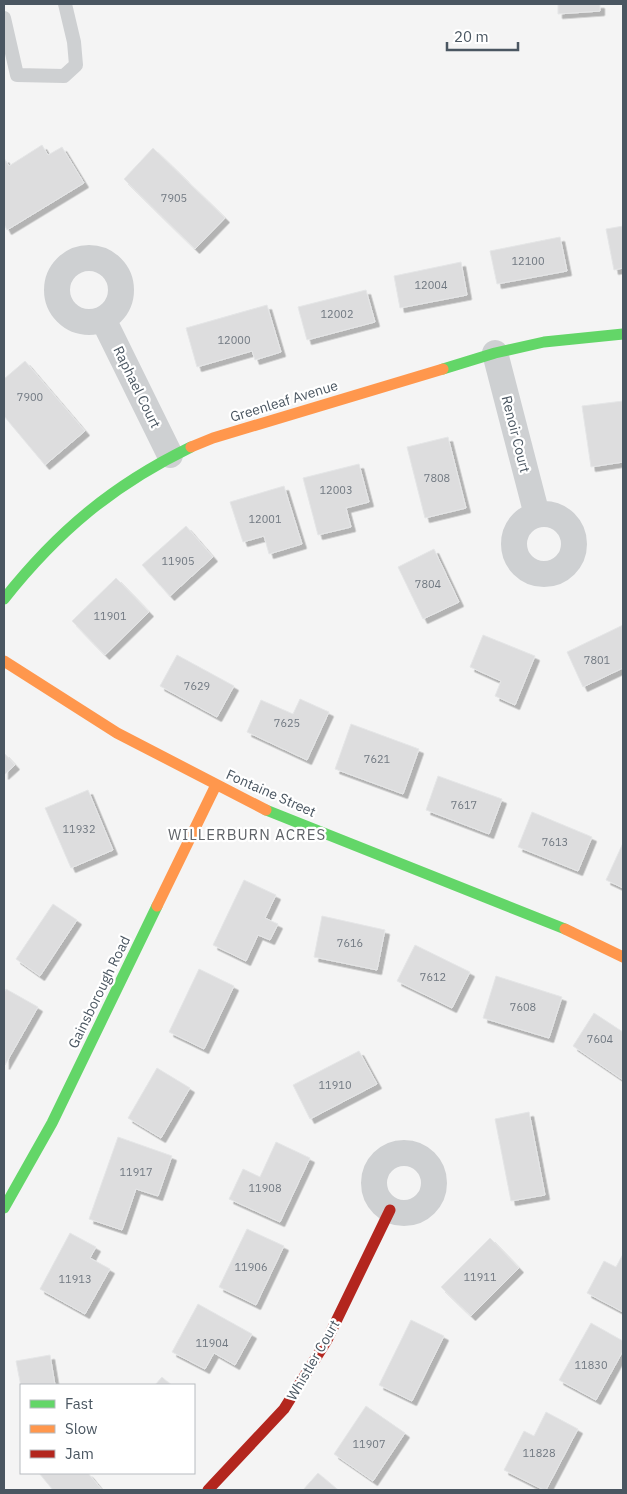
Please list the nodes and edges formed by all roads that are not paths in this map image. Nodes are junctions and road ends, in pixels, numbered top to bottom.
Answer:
1 (65, 4) edge
2 (4, 18) edge
3 (103, 319) dead end
4 (623, 334) edge
5 (495, 353) junction
6 (170, 455) junction
7 (537, 515) dead end
8 (4, 599) edge
9 (4, 661) edge
10 (216, 785) junction
11 (623, 957) edge
12 (4, 1208) edge
13 (390, 1210) dead end
14 (208, 1490) edge

1 - 2 lane
3 - 6 street, Raphael Court
4 - 5 street, Greenleaf Avenue
5 - 6 street, Greenleaf Avenue
5 - 7 street, Renoir Court
6 - 8 street, Greenleaf Avenue
9 - 10 street, Fontaine Street
10 - 11 street, Fontaine Street
10 - 12 street, Gainsborough Road
13 - 14 street, Whistler Court

